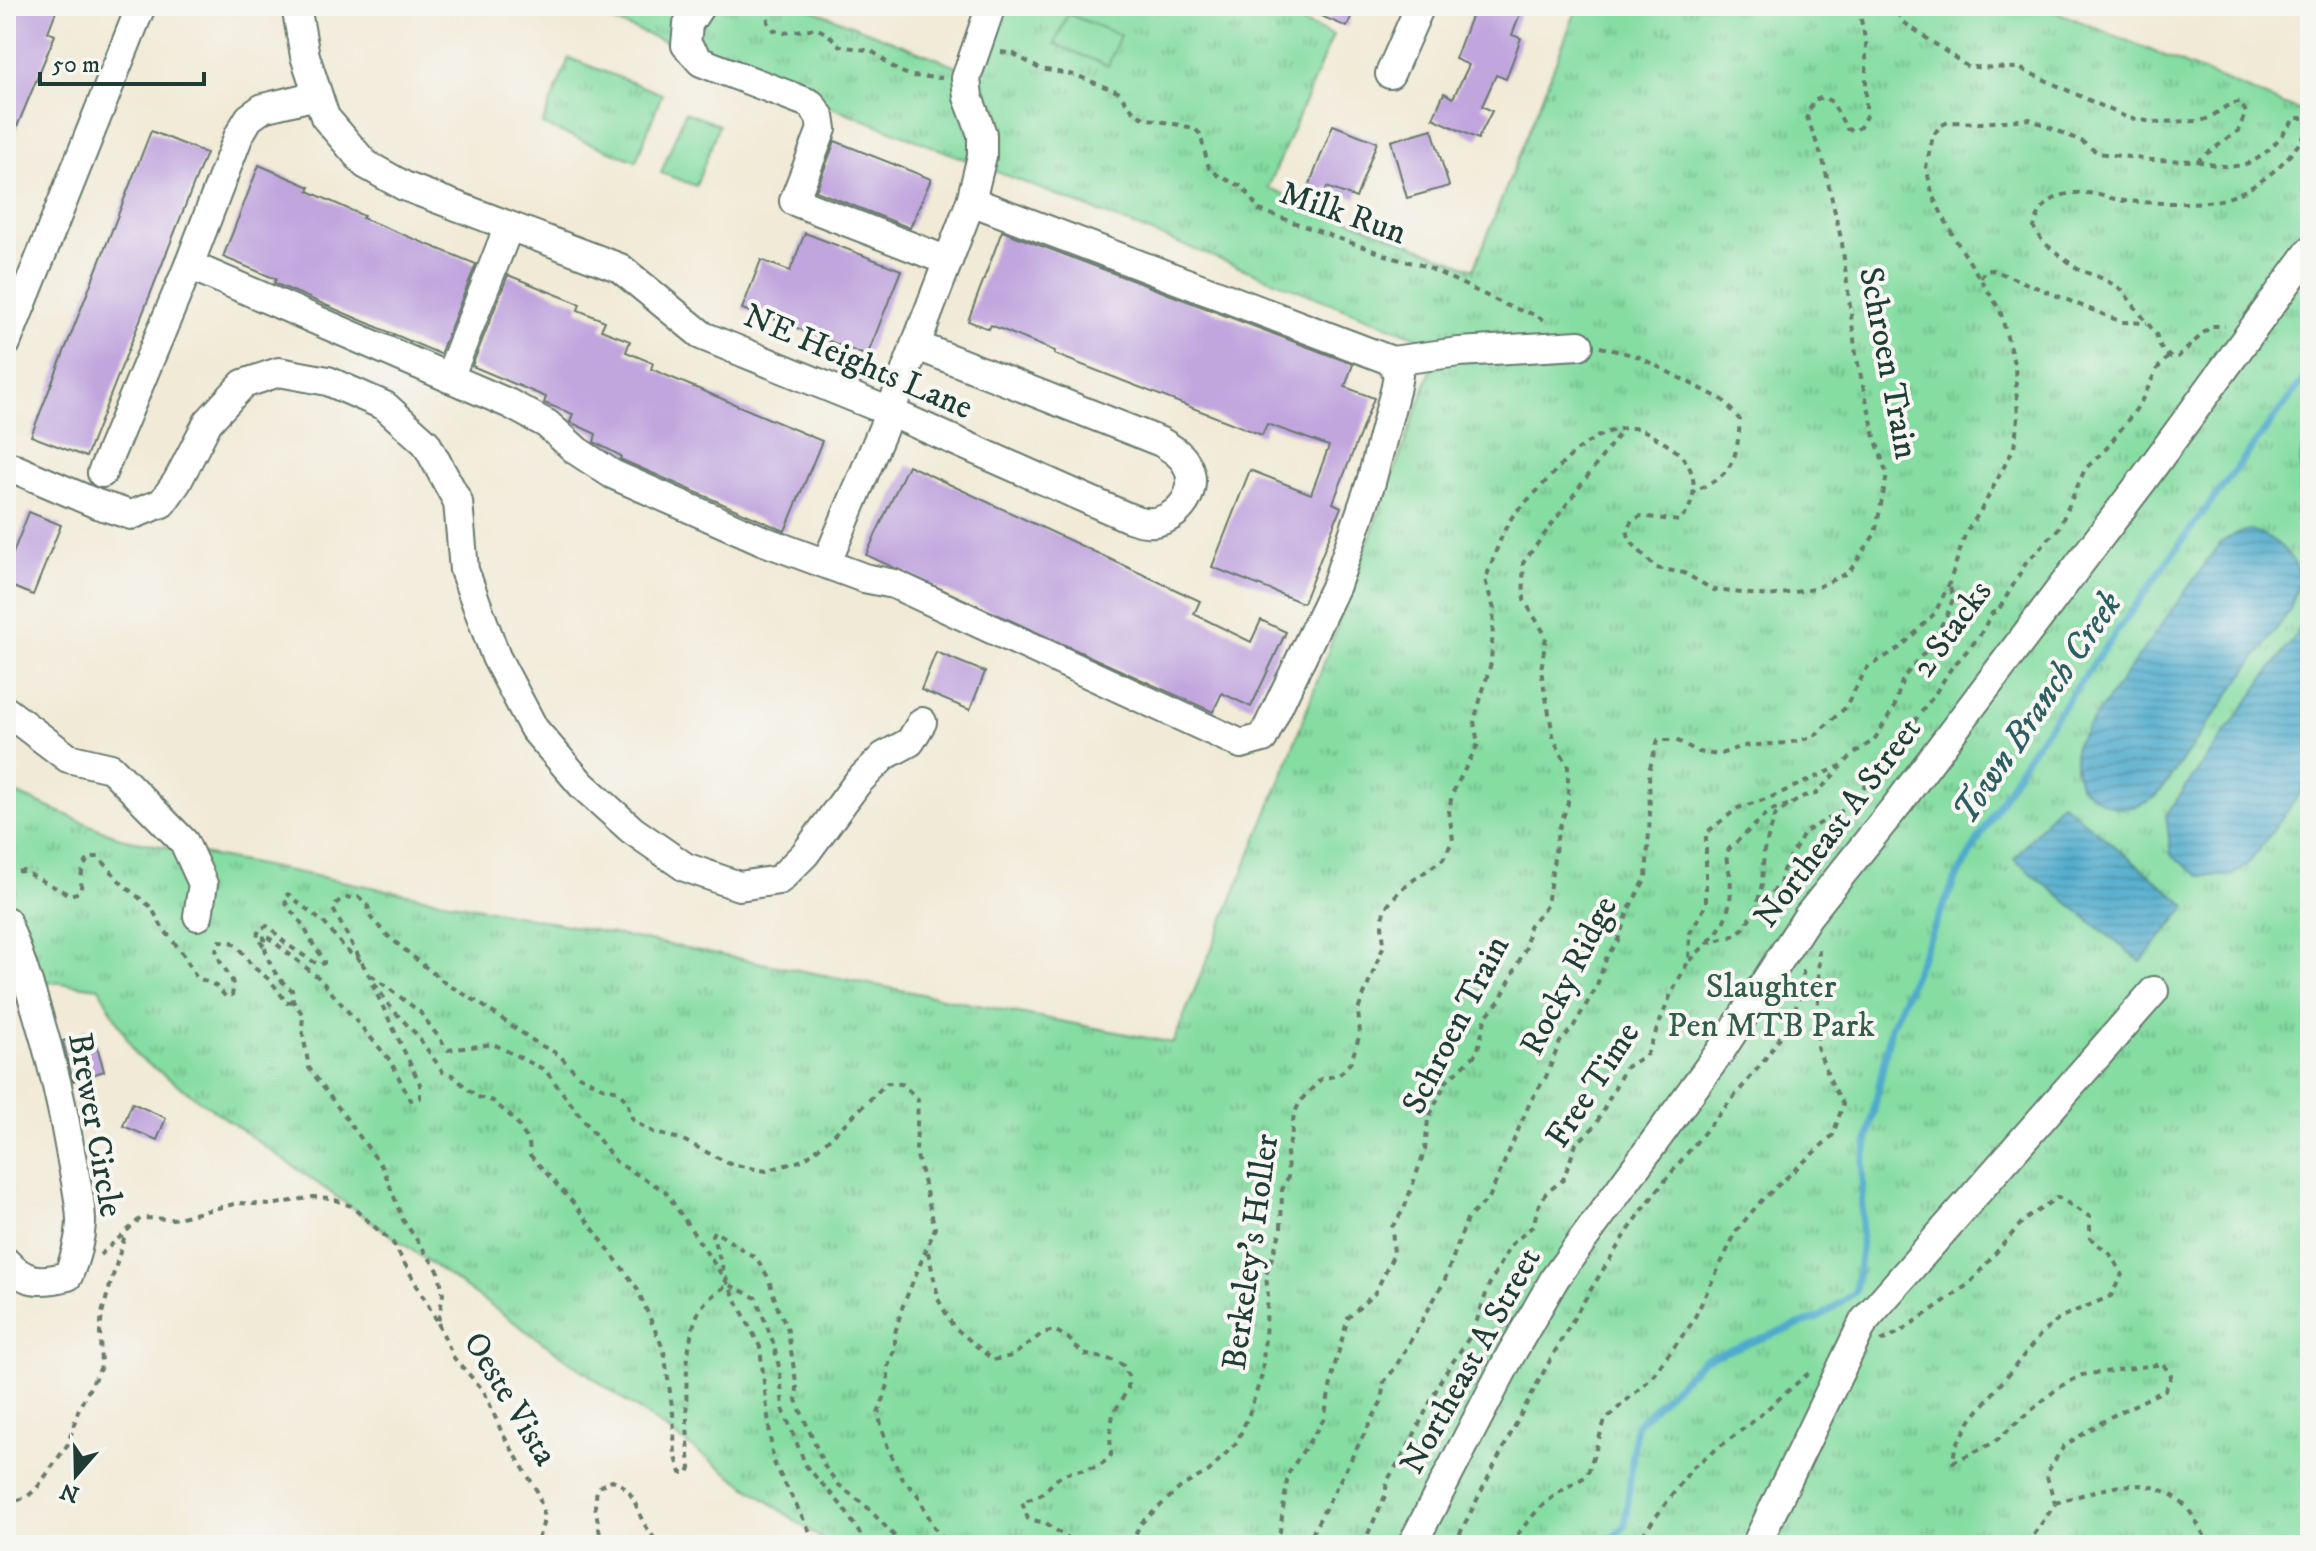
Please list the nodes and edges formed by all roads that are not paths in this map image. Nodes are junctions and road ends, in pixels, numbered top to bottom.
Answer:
1 (141, 6) edge
2 (296, 6) edge
3 (700, 6) edge
4 (991, 6) edge
5 (1420, 6) edge
6 (1390, 74) dead end
7 (317, 95) junction
8 (971, 201) junction
9 (509, 226) junction
10 (2310, 251) edge
11 (948, 261) junction
12 (189, 265) junction
13 (6, 343) edge
14 (915, 345) junction
15 (1579, 345) road end
16 (1392, 361) junction
17 (449, 378) junction
18 (890, 412) junction
19 (6, 465) edge
20 (102, 473) dead end
21 (827, 562) junction
22 (6, 711) edge
23 (922, 722) dead end
24 (198, 916) dead end
25 (6, 921) edge
26 (2154, 991) dead end
27 (6, 1262) edge
28 (1412, 1545) edge
29 (1756, 1545) edge

1 - 13 street
2 - 7 street, NE Heights Lane
3 - 11 street
4 - 8 street
5 - 6 street
7 - 9 street, NE Heights Lane
7 - 12 street
8 - 11 street
8 - 16 street
9 - 17 street
9 - 18 street, NE Heights Lane
10 - 28 street, Northeast A Street
11 - 14 street
12 - 17 street
12 - 20 street
14 - 18 street
14 - 18 street, NE Heights Lane
15 - 16 street
16 - 21 street
17 - 21 street
18 - 21 street
19 - 23 street
22 - 24 street
25 - 27 street, Brewer Circle
26 - 29 street

